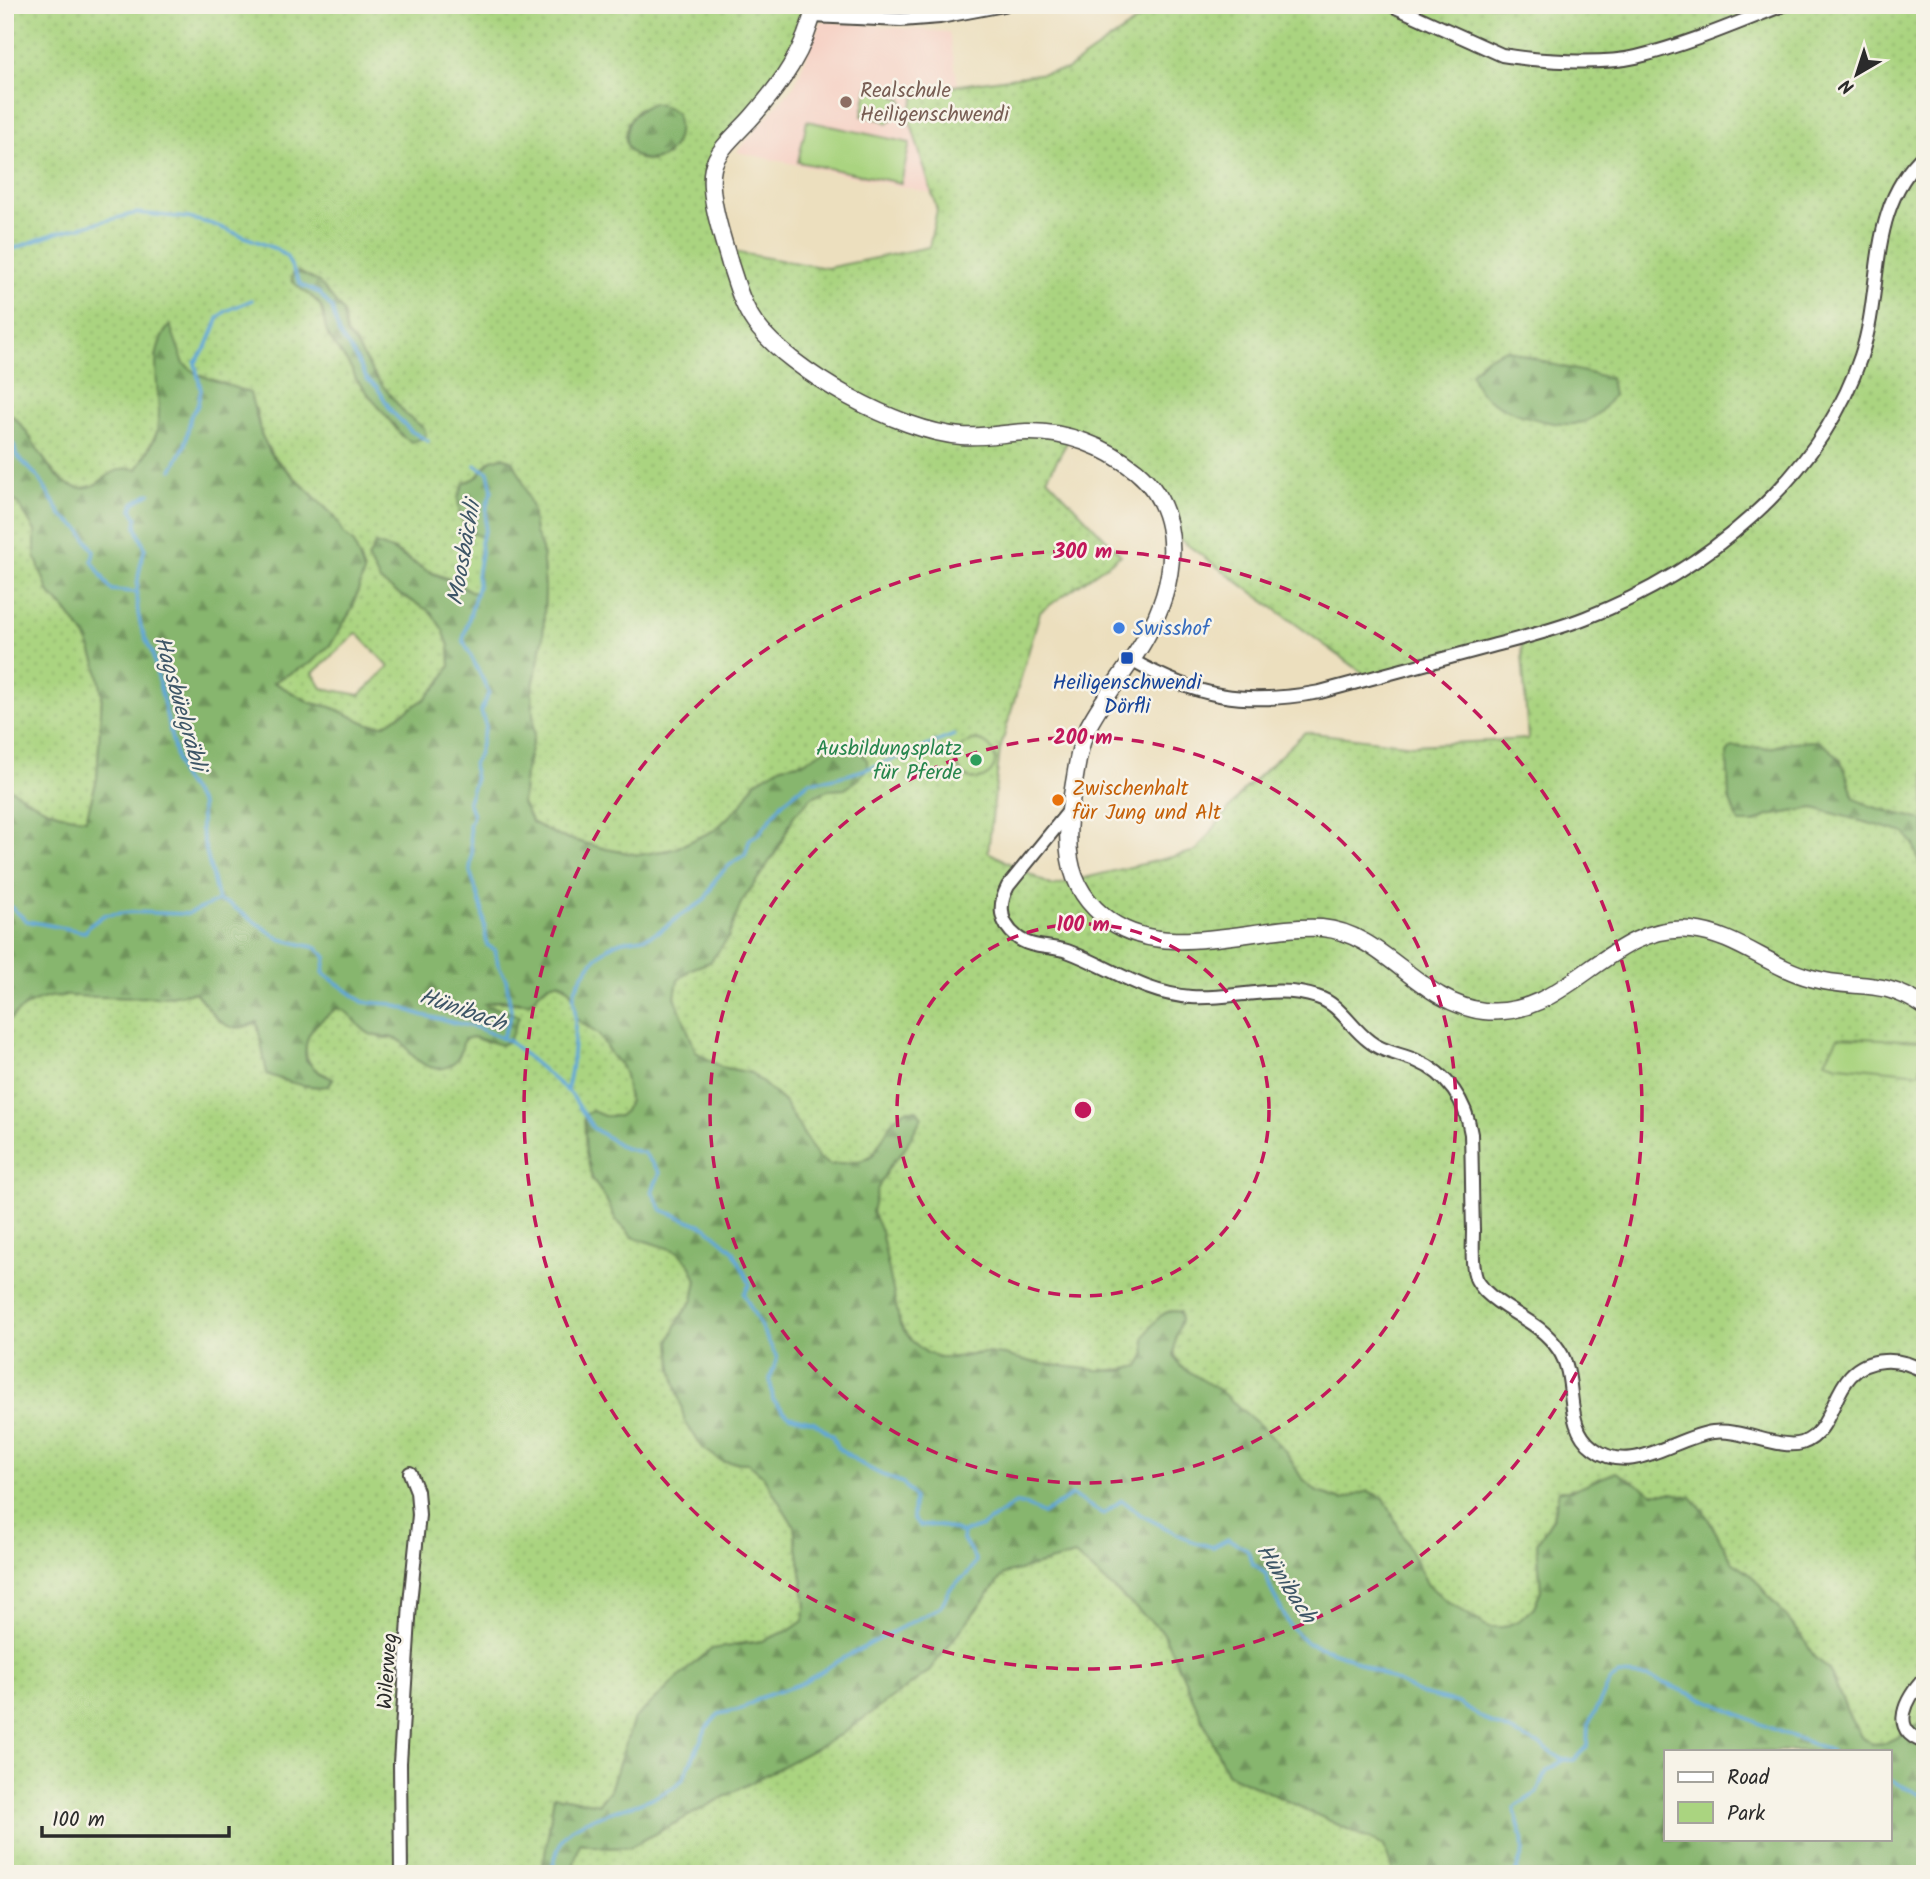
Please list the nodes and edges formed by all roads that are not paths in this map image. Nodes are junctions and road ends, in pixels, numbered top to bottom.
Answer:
1 (1004, 5) edge
2 (1391, 5) edge
3 (1783, 5) edge
4 (814, 11) edge
5 (1925, 154) edge
6 (1131, 660) junction
7 (1069, 811) junction
8 (1925, 1007) edge
9 (1925, 1372) edge
10 (410, 1473) dead end
11 (1925, 1678) edge
12 (1925, 1742) edge
13 (401, 1874) edge

1 - 4 street
2 - 3 street
4 - 6 street
5 - 6 street
6 - 7 street
7 - 8 street
7 - 9 street
10 - 13 street, Wilerweg
11 - 12 street

